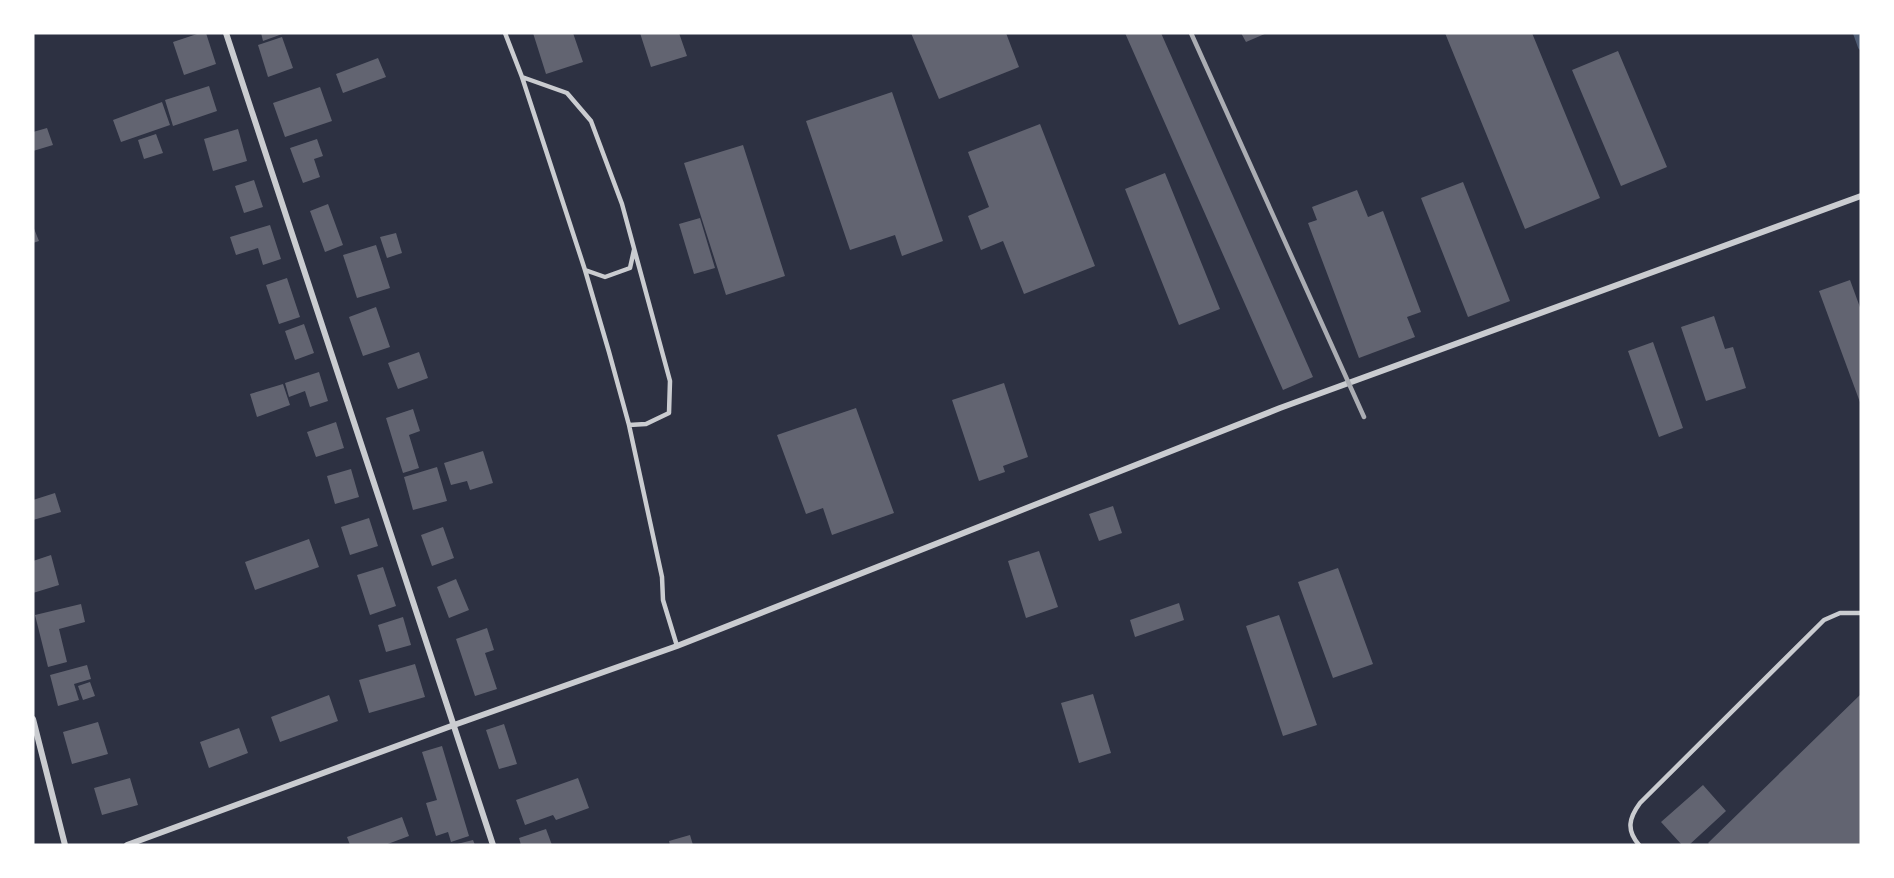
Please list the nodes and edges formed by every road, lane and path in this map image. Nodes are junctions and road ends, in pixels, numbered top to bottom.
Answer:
1 (226, 33) edge
2 (505, 33) edge
3 (522, 77) junction
4 (1861, 196) edge
5 (634, 249) junction
6 (585, 270) junction
7 (629, 425) junction
8 (1861, 613) edge
9 (677, 646) junction
10 (33, 719) edge
11 (454, 725) junction
12 (65, 845) edge
13 (127, 845) edge
14 (494, 845) edge
15 (1639, 845) edge

1 - 11 street
2 - 3 lane
3 - 5 lane
3 - 6 lane
4 - 9 street
5 - 6 lane
5 - 7 lane
6 - 7 lane
7 - 9 lane
8 - 15 lane
9 - 11 street
10 - 12 street
11 - 13 street
11 - 14 street

